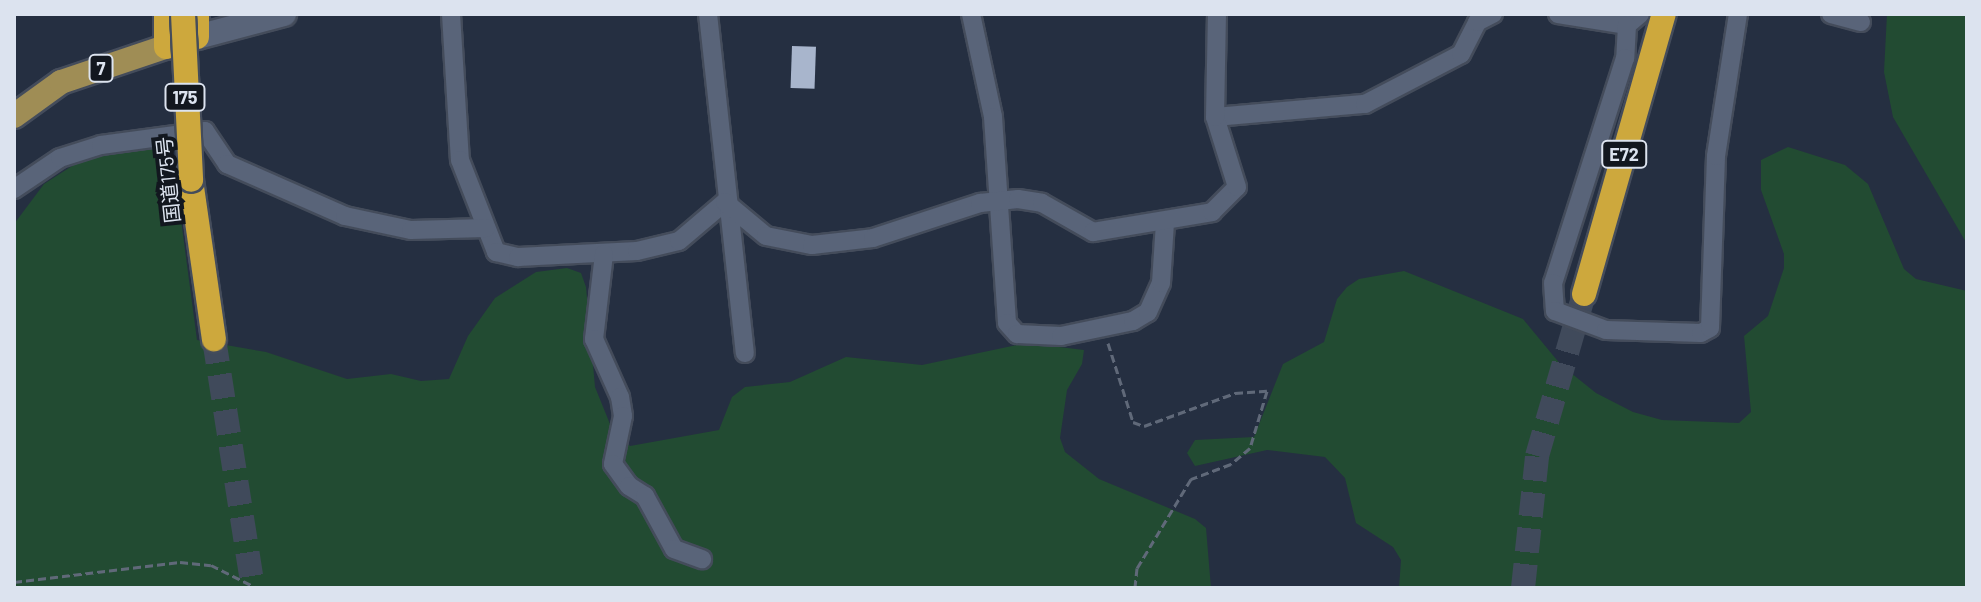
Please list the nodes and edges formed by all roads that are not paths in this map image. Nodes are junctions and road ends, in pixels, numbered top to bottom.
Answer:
1 (166, 14) edge
2 (183, 14) edge
3 (284, 14) edge
4 (451, 14) edge
5 (708, 14) edge
6 (971, 14) edge
7 (1217, 14) edge
8 (1558, 14) edge
9 (1664, 14) edge
10 (1738, 14) edge
11 (1831, 14) edge
12 (1489, 15) edge
13 (1633, 20) edge
14 (1861, 22) dead end
15 (197, 26) edge
16 (166, 47) junction
17 (14, 116) edge
18 (1215, 117) junction
19 (14, 189) edge
20 (999, 201) junction
21 (725, 202) junction
22 (1165, 222) junction
23 (486, 228) junction
24 (604, 254) junction
25 (1584, 294) tunnel mouth
26 (214, 339) tunnel mouth
27 (745, 353) dead end
28 (702, 559) dead end

1 - 16 highway
2 - 26 highway, 国道175号 / 175, bridge
3 - 15 street
4 - 23 street
5 - 21 street
6 - 20 street
7 - 18 street
8 - 13 street
9 - 25 highway, E72
10 - 13 street
11 - 14 street
12 - 18 street
15 - 16 main road, 7
16 - 17 main road, 7
18 - 22 street
19 - 23 street
20 - 21 street
20 - 22 street
20 - 22 street
21 - 24 street
21 - 27 street
23 - 24 street
24 - 28 street

